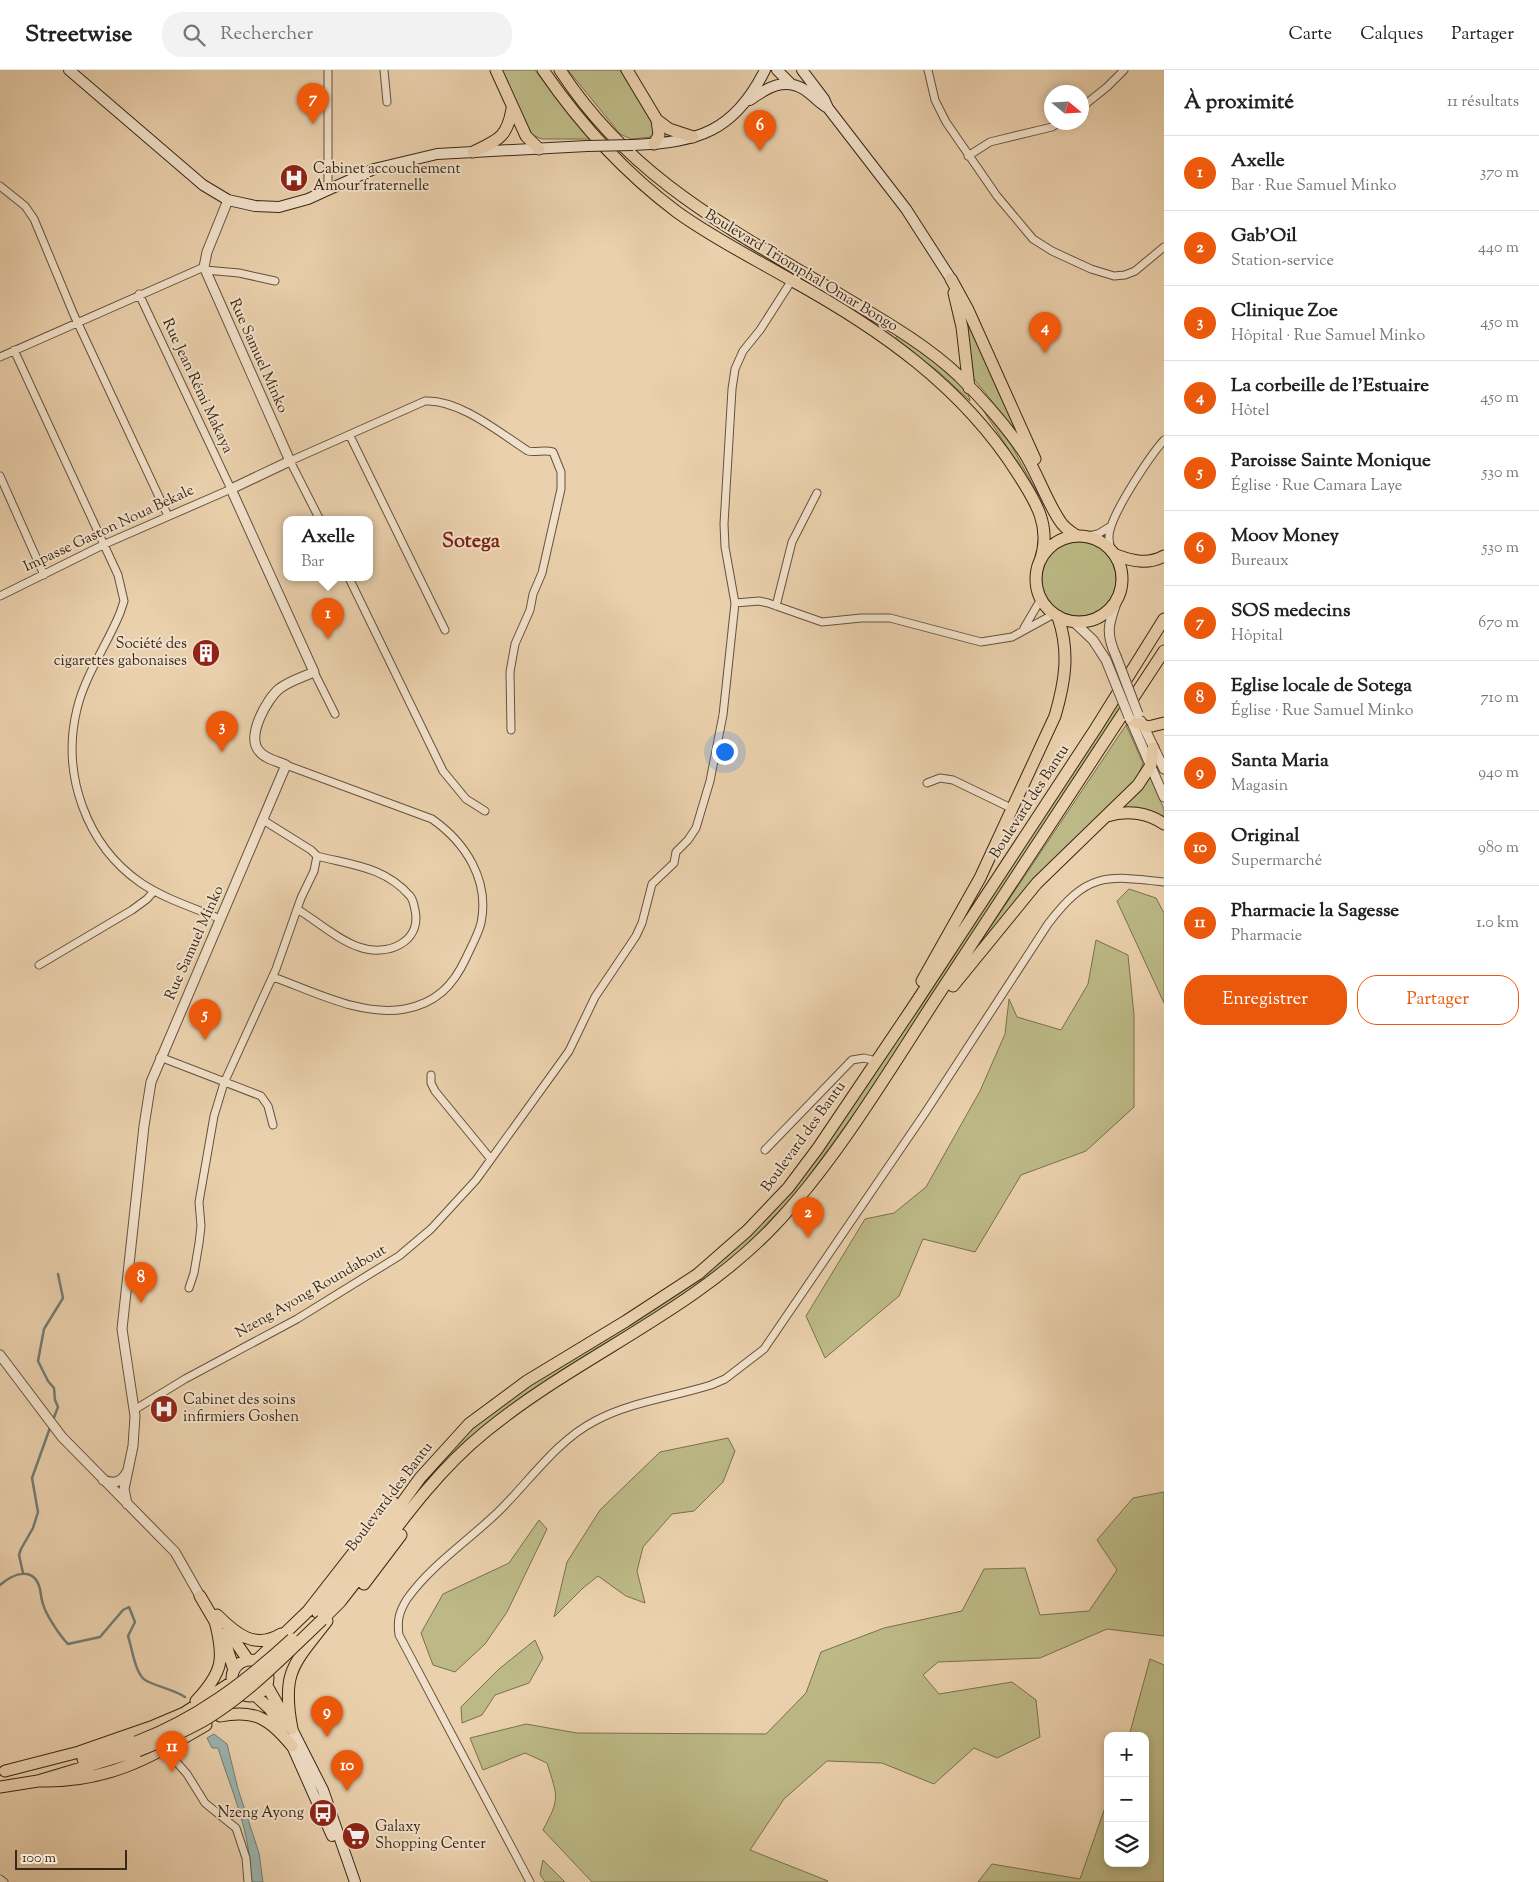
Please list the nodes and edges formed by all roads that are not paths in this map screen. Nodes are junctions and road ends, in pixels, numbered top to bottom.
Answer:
1 (69, 70) edge
2 (328, 70) edge
3 (384, 70) edge
4 (496, 70) edge
5 (543, 70) edge
6 (560, 70) edge
7 (627, 70) edge
8 (765, 70) edge
9 (777, 70) edge
10 (802, 70) edge
11 (928, 70) edge
12 (1124, 70) edge
13 (792, 84) junction
14 (387, 102) dead end
15 (1089, 102) edge
16 (745, 103) junction
17 (828, 108) junction
18 (512, 109) junction
19 (657, 120) junction
20 (1044, 129) edge
21 (693, 137) junction
22 (654, 144) junction
23 (539, 149) junction
24 (473, 152) junction
25 (968, 156) junction
26 (0, 186) edge
27 (328, 190) junction
28 (228, 200) junction
29 (1164, 247) edge
30 (204, 268) junction
31 (951, 279) junction
32 (792, 280) junction
33 (275, 281) dead end
34 (139, 294) junction
35 (77, 321) junction
36 (14, 350) junction
37 (0, 357) edge
38 (968, 385) junction
39 (350, 436) junction
40 (1164, 440) edge
41 (290, 461) junction
42 (1014, 467) junction
43 (0, 476) edge
44 (232, 491) junction
45 (817, 493) dead end
46 (1052, 505) junction
47 (168, 516) junction
48 (318, 516) edge
49 (1111, 525) junction
50 (1083, 536) junction
51 (105, 544) junction
52 (1113, 552) junction
53 (1164, 556) edge
54 (1040, 561) junction
55 (44, 575) junction
56 (350, 581) edge
57 (0, 596) edge
58 (1041, 599) junction
59 (1117, 600) junction
60 (735, 603) junction
61 (776, 606) junction
62 (1056, 615) junction
63 (1164, 619) edge
64 (1074, 622) junction
65 (445, 630) dead end
66 (1022, 630) junction
67 (1164, 651) edge
68 (314, 672) junction
69 (335, 714) dead end
70 (1133, 717) junction
71 (1164, 723) edge
72 (1144, 726) junction
73 (511, 730) dead end
74 (1153, 748) junction
75 (286, 765) junction
76 (1151, 765) junction
77 (1164, 769) edge
78 (927, 784) dead end
79 (1164, 798) edge
80 (1013, 809) junction
81 (485, 811) dead end
82 (1105, 817) junction
83 (262, 820) junction
84 (1164, 824) edge
85 (317, 856) junction
86 (1164, 882) edge
87 (154, 891) junction
88 (298, 909) junction
89 (221, 919) junction
90 (39, 965) dead end
91 (273, 977) junction
92 (896, 1033) junction
93 (160, 1058) junction
94 (876, 1061) junction
95 (432, 1075) dead end
96 (886, 1075) junction
97 (224, 1083) junction
98 (273, 1125) dead end
99 (765, 1150) dead end
100 (490, 1158) junction
101 (189, 1288) dead end
102 (0, 1355) edge
103 (134, 1410) junction
104 (469, 1424) junction
105 (128, 1470) junction
106 (102, 1480) junction
107 (126, 1504) junction
108 (200, 1596) joint
109 (216, 1618) junction
110 (322, 1618) junction
111 (296, 1625) junction
112 (252, 1660) junction
113 (233, 1676) junction
114 (268, 1682) junction
115 (252, 1696) junction
116 (186, 1712) junction
117 (220, 1716) junction
118 (292, 1728) junction
119 (292, 1746) junction
120 (137, 1747) junction
121 (165, 1749) junction
122 (2, 1771) edge
123 (38, 1781) junction
124 (0, 1787) edge
125 (0, 1879) edge
126 (4, 1882) edge
127 (248, 1882) edge
128 (348, 1882) edge
129 (355, 1882) edge
130 (530, 1882) edge

1 - 28 main road
2 - 27 street
3 - 14 street
4 - 18 main road
5 - 32 main road, Boulevard Triomphal Omar Bongo
6 - 38 main road, Boulevard Triomphal Omar Bongo
7 - 19 main road
8 - 16 main road
9 - 13 main road
10 - 17 main road
11 - 25 street
12 - 15 street
13 - 16 main road
13 - 17 main road
16 - 21 main road
17 - 31 main road
18 - 23 main road
18 - 24 main road
19 - 21 main road
19 - 22 main road
20 - 25 street
21 - 22 main road
22 - 23 main road, bridge
23 - 24 main road
24 - 27 main road
25 - 29 street
26 - 35 street
27 - 28 main road
28 - 30 street
30 - 33 street
30 - 34 street
30 - 41 street, Rue Samuel Minko
31 - 38 main road
31 - 46 main road
32 - 42 main road, Boulevard Triomphal Omar Bongo
32 - 60 street, Nzeng Ayong Roundabout
34 - 35 street
34 - 44 street, Rue Jean Rémi Makaya
35 - 36 street
35 - 47 street
36 - 37 street
36 - 51 street
38 - 42 main road
38 - 46 main road, Boulevard Triomphal Omar Bongo
39 - 41 street
39 - 65 street
39 - 73 street
40 - 49 street
41 - 44 street
41 - 48 street
42 - 54 main road, Boulevard Triomphal Omar Bongo
43 - 55 street
44 - 47 street, Impasse Gaston Noua Bekale
44 - 68 street
45 - 61 street
46 - 50 main road, Boulevard Triomphal Omar Bongo
47 - 51 street, Impasse Gaston Noua Bekale
49 - 50 street
49 - 52 street
50 - 52 main road
50 - 54 main road
51 - 55 street, Impasse Gaston Noua Bekale
51 - 87 street
52 - 53 main road
52 - 59 main road
54 - 58 main road
55 - 57 street, Impasse Gaston Noua Bekale
56 - 81 street
58 - 62 main road
58 - 66 street
59 - 64 main road
59 - 70 street, bridge
60 - 61 street
60 - 100 street, Nzeng Ayong Roundabout
61 - 66 street
62 - 64 main road
62 - 66 street
62 - 80 main road
63 - 92 main road, Boulevard des Bantu
64 - 70 street, bridge
67 - 96 main road, Boulevard des Bantu
68 - 69 street
68 - 75 street
70 - 72 main road
70 - 76 street
71 - 72 main road
72 - 74 street
74 - 76 main road
74 - 77 street
75 - 83 street, Rue Samuel Minko
75 - 91 street
76 - 79 street
76 - 82 main road
78 - 80 street
80 - 92 main road
82 - 84 main road
82 - 96 main road
83 - 85 street
83 - 89 street, Rue Samuel Minko
85 - 88 street
85 - 88 street
86 - 130 street
87 - 89 street
87 - 90 street
88 - 91 street
89 - 93 street, Rue Samuel Minko
91 - 97 street
92 - 94 main road, Boulevard des Bantu
93 - 97 street
93 - 103 street, Rue Samuel Minko
94 - 99 street
94 - 104 main road, Boulevard des Bantu
95 - 100 street
96 - 110 main road, Boulevard des Bantu
97 - 98 street
97 - 101 street
100 - 103 street, Nzeng Ayong Roundabout
102 - 106 street
103 - 105 street, Rue Samuel Minko
104 - 110 main road, Boulevard des Bantu
104 - 111 main road
105 - 106 street
105 - 107 street, Rue Samuel Minko
106 - 107 street
107 - 108 street
108 - 109 main road
109 - 111 main road
109 - 112 main road
109 - 113 main road
109 - 116 main road
110 - 114 main road
110 - 118 main road
110 - 120 main road, bridge
111 - 112 main road
112 - 113 main road
112 - 114 main road
113 - 115 main road
113 - 116 main road
114 - 115 main road
114 - 118 main road
115 - 117 main road
115 - 119 main road
116 - 122 main road
117 - 119 main road
117 - 121 main road
118 - 129 main road
119 - 128 main road
120 - 122 main road
120 - 123 main road
121 - 123 main road
121 - 127 street
123 - 124 main road
125 - 126 street

